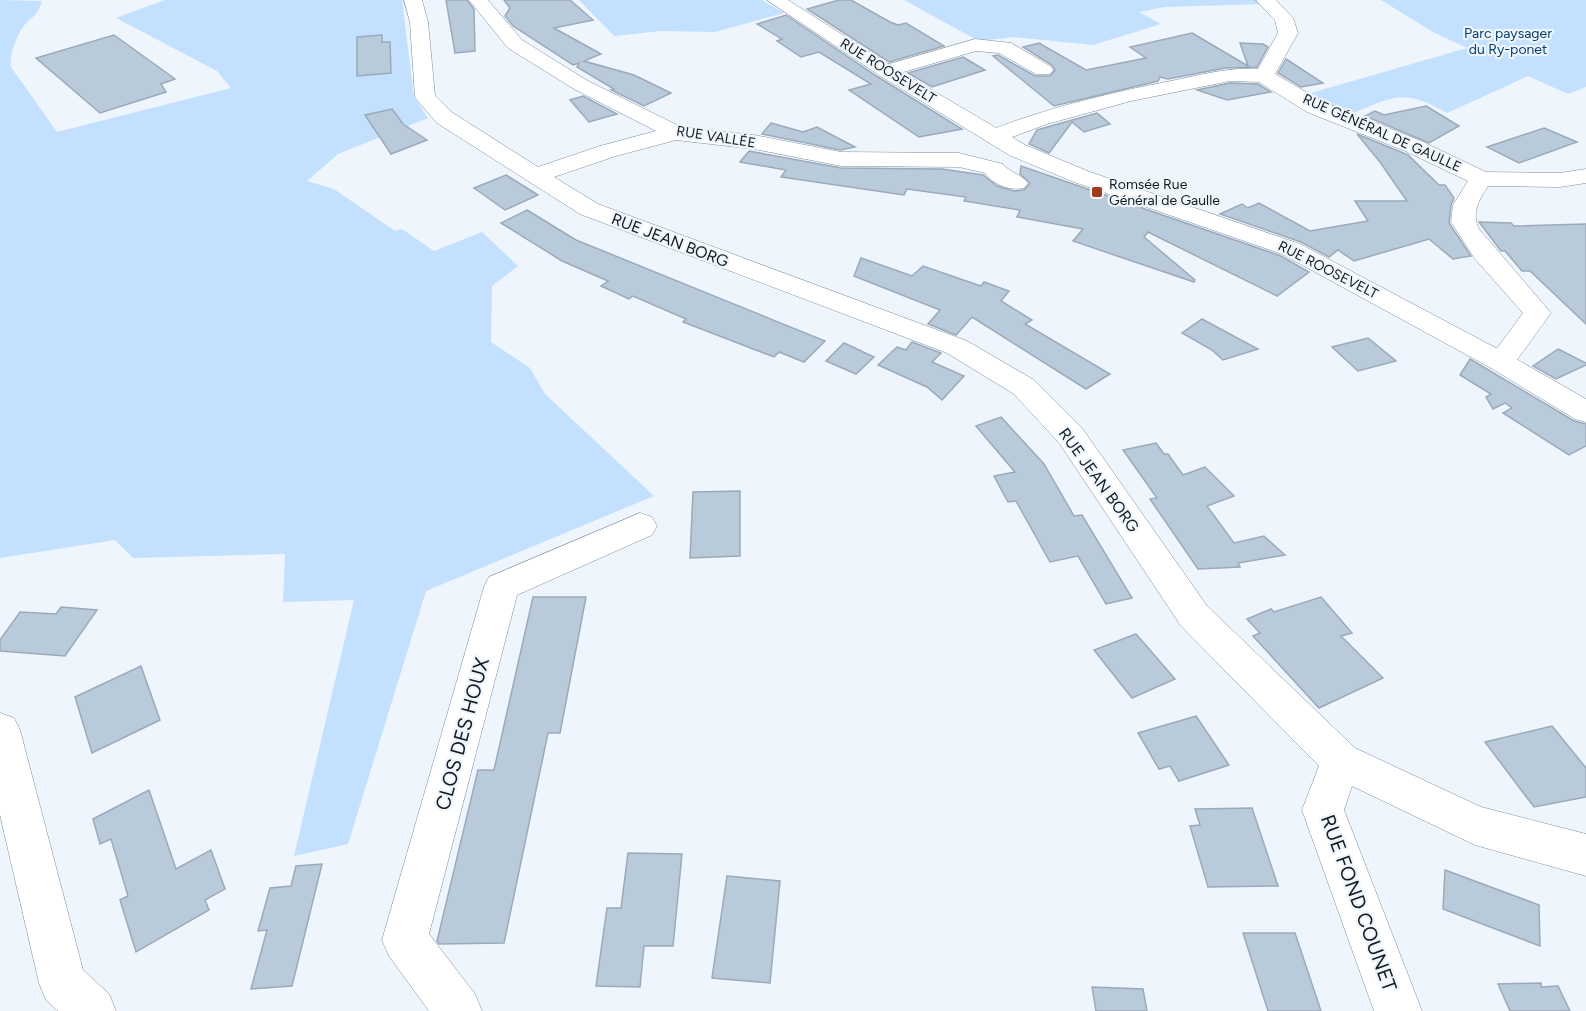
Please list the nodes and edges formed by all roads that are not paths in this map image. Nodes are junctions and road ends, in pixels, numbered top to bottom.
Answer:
1 (413, 0) edge
2 (478, 0) edge
3 (776, 0) edge
4 (1265, 0) edge
5 (1044, 70) dead end
6 (886, 71) junction
7 (1264, 76) junction
8 (676, 133) junction
9 (996, 136) junction
10 (534, 176) junction
11 (1586, 176) edge
12 (1481, 179) junction
13 (1016, 183) dead end
14 (1501, 362) junction
15 (1586, 412) edge
16 (640, 526) dead end
17 (0, 730) edge
18 (1341, 761) junction
19 (1586, 855) edge
20 (92, 1011) edge
21 (458, 1011) edge
22 (1398, 1011) edge

1 - 10 street, RUE JEAN BORG
2 - 8 street, RUE VALLÉE
3 - 6 street, RUE ROOSEVELT
4 - 7 street
5 - 6 street
6 - 9 street, RUE ROOSEVELT
7 - 9 street
7 - 12 street, RUE GÉNÉRAL DE GAULLE
8 - 10 street
8 - 13 street, RUE VALLÉE
9 - 14 street, RUE ROOSEVELT
10 - 18 street, RUE JEAN BORG
11 - 12 street
12 - 14 street, RUE GÉNÉRAL DE GAULLE
14 - 15 street, RUE ROOSEVELT
16 - 21 street, CLOS DES HOUX
17 - 20 street
18 - 19 street, RUE JEAN BORG
18 - 22 street, RUE FOND COUNET

